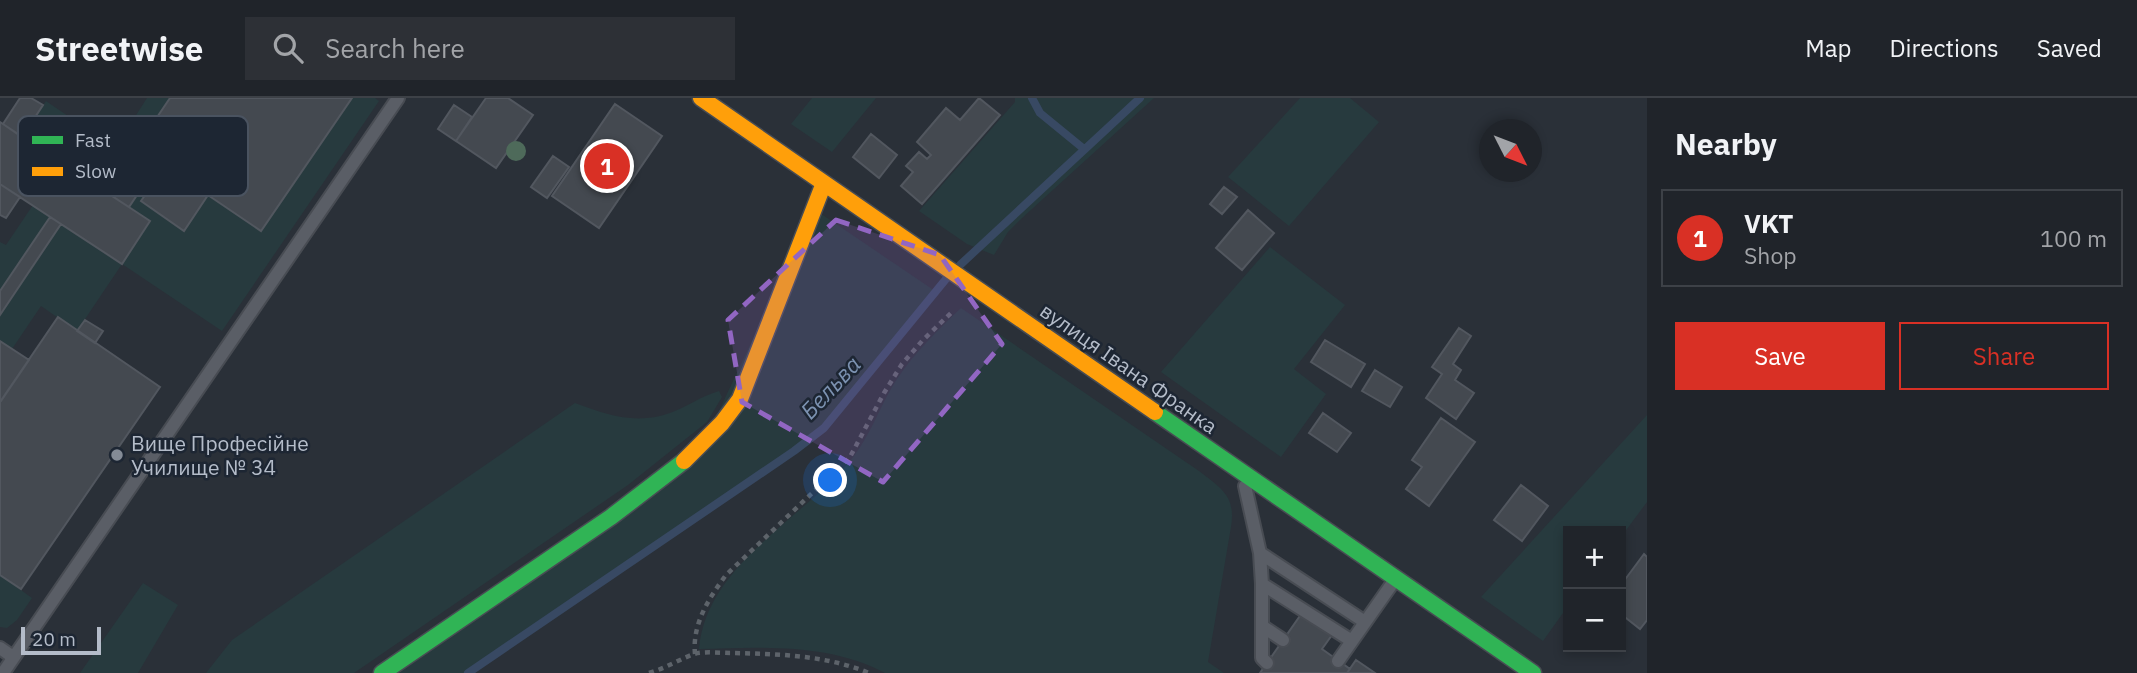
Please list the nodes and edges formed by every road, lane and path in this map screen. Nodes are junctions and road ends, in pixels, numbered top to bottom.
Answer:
1 (398, 98) edge
2 (701, 98) edge
3 (824, 183) junction
4 (973, 286) junction
5 (1242, 472) junction
6 (1259, 553) junction
7 (1396, 578) junction
8 (1262, 584) junction
9 (1365, 622) junction
10 (1262, 626) junction
11 (1283, 640) dead end
12 (1352, 641) junction
13 (0, 648) edge
14 (695, 653) junction
15 (13, 657) junction
16 (1338, 661) dead end
17 (1267, 663) dead end
18 (3, 673) edge
19 (382, 673) edge
20 (649, 673) edge
21 (869, 673) edge
22 (1533, 673) edge

1 - 15 lane
2 - 3 main road, вулиця Івана Франка
3 - 4 main road, вулиця Івана Франка
3 - 19 main road
4 - 5 main road, вулиця Івана Франка
4 - 14 path
5 - 6 lane
5 - 7 main road, вулиця Івана Франка
6 - 8 lane
6 - 9 lane
7 - 9 lane
7 - 22 main road, вулиця Івана Франка
8 - 10 lane
8 - 12 lane
9 - 12 lane
10 - 11 lane
10 - 17 lane
12 - 16 lane
13 - 15 lane
14 - 20 path
14 - 21 path
15 - 18 lane

